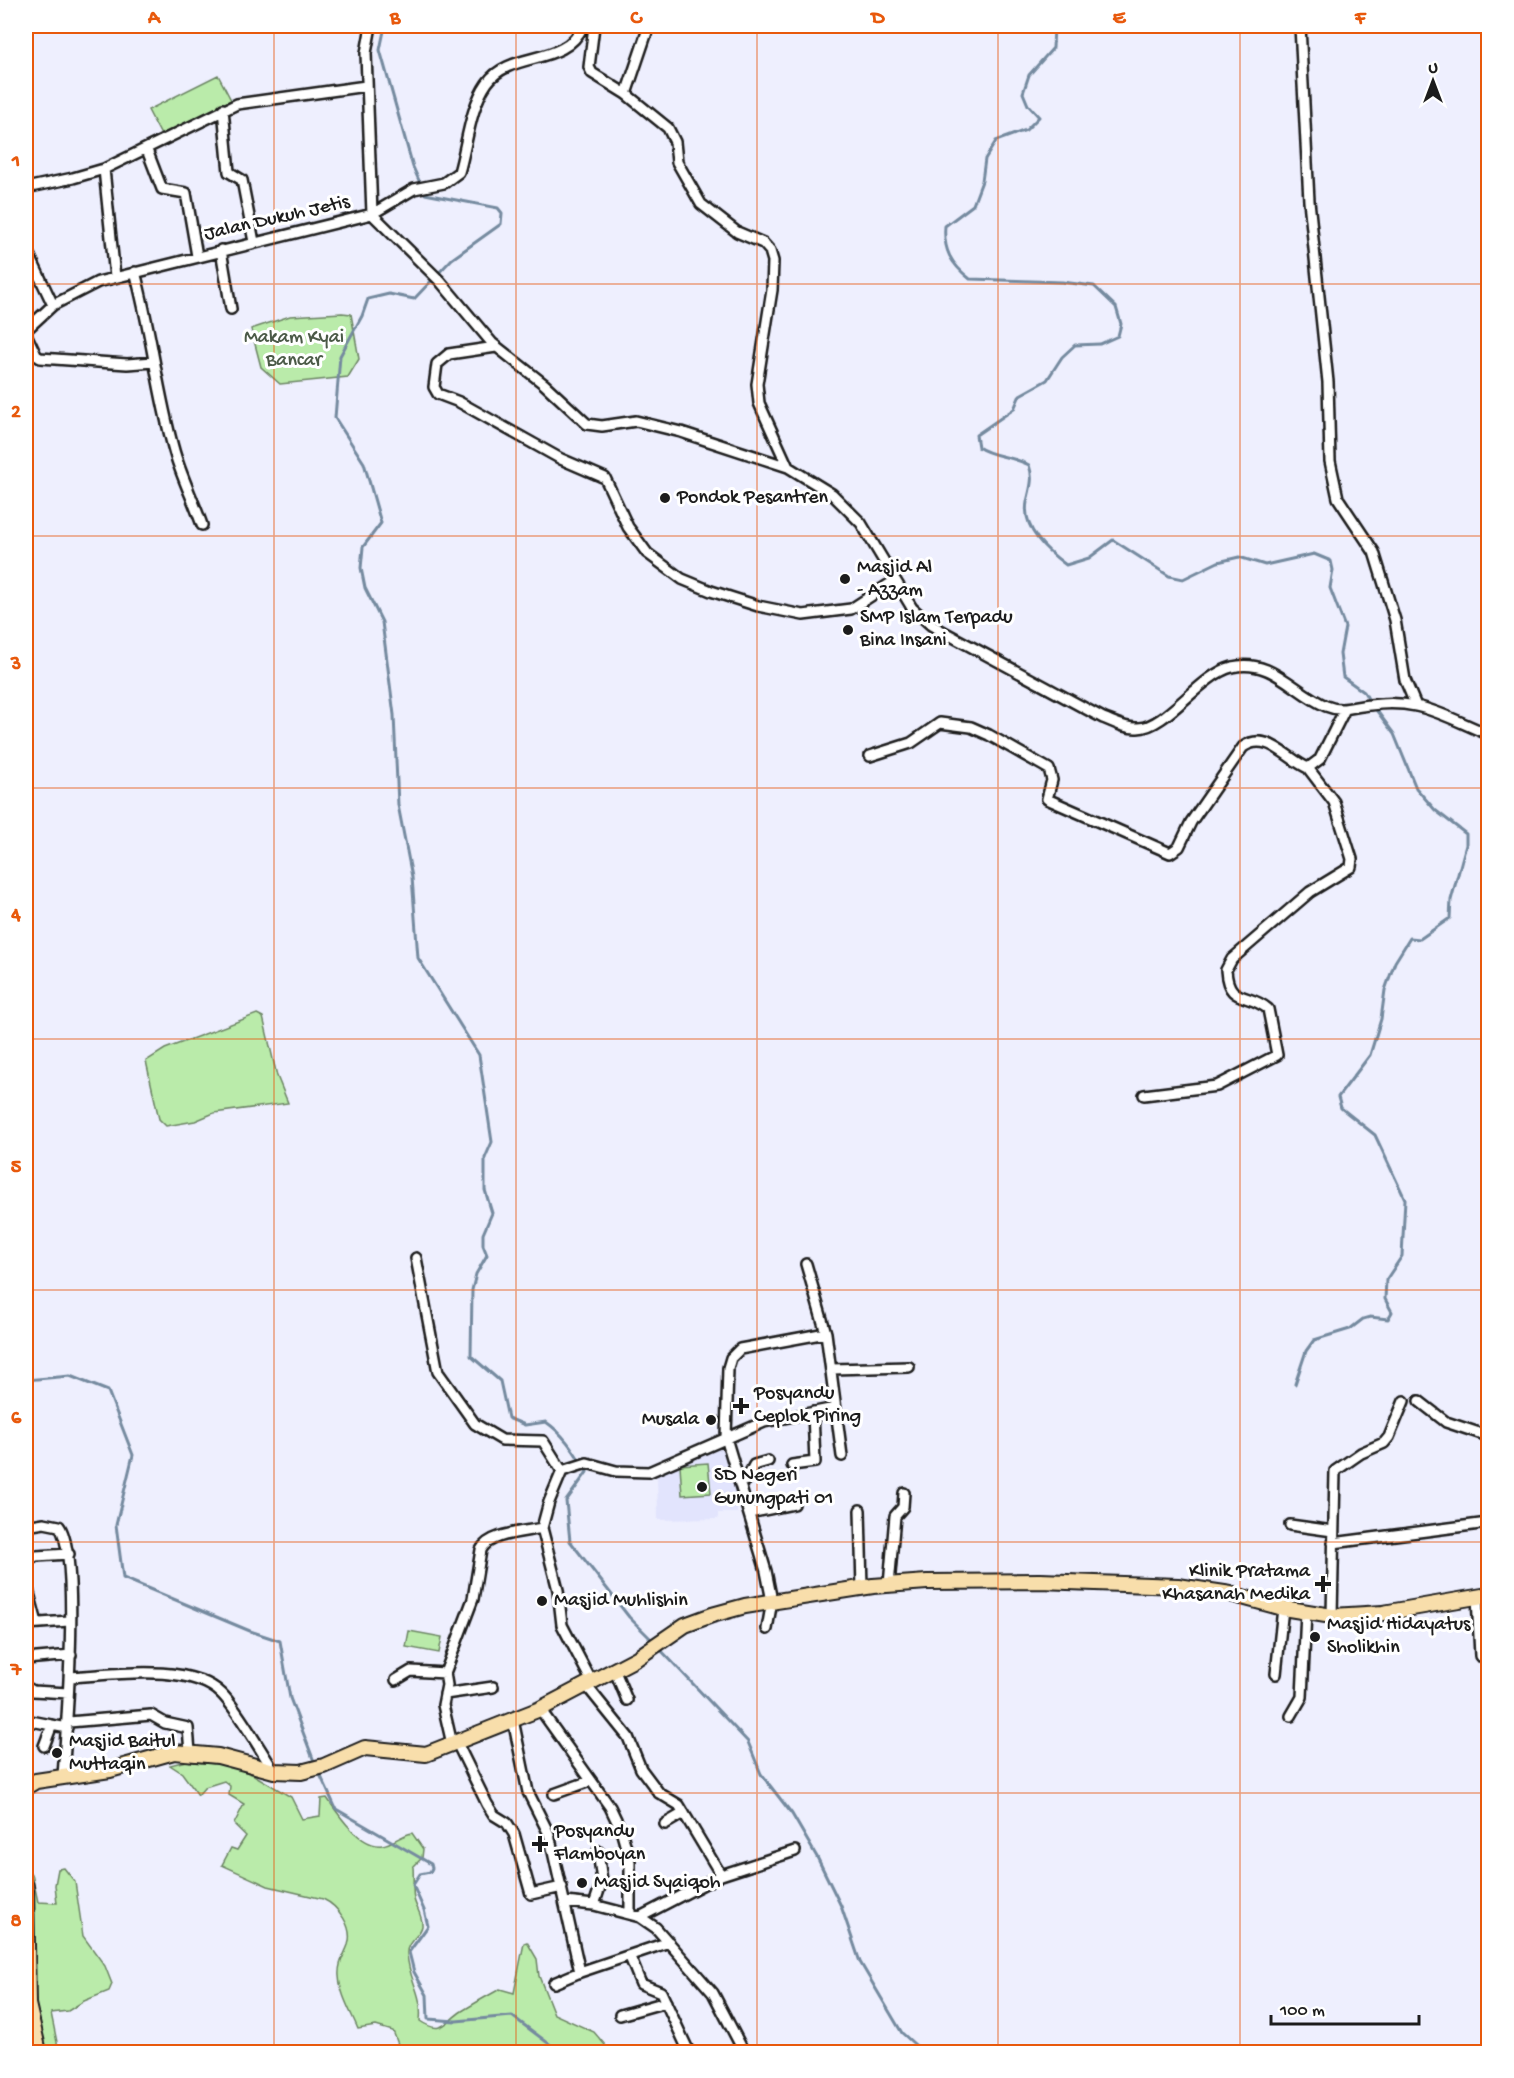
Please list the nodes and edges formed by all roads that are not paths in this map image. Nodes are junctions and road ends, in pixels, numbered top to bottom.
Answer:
1 (371, 26) edge
2 (583, 26) edge
3 (594, 26) edge
4 (649, 26) edge
5 (1300, 26) edge
6 (366, 86) junction
7 (626, 94) junction
8 (223, 109) junction
9 (147, 150) junction
10 (104, 169) junction
11 (26, 188) edge
12 (372, 214) junction
13 (254, 242) junction
14 (26, 248) edge
15 (220, 250) junction
16 (197, 256) junction
17 (135, 272) junction
18 (115, 277) junction
19 (53, 305) junction
20 (231, 309) dead end
21 (26, 332) edge
22 (496, 347) junction
23 (154, 362) junction
24 (788, 467) junction
25 (202, 525) dead end
26 (894, 580) junction
27 (1416, 706) junction
28 (1344, 711) junction
29 (1488, 734) edge
30 (870, 756) dead end
31 (1308, 768) junction
32 (1144, 1095) dead end
33 (416, 1258) dead end
34 (806, 1264) dead end
35 (826, 1333) junction
36 (909, 1367) dead end
37 (832, 1369) junction
38 (1404, 1401) dead end
39 (1419, 1401) dead end
40 (835, 1408) junction
41 (813, 1412) junction
42 (1488, 1436) edge
43 (726, 1438) junction
44 (842, 1456) dead end
45 (768, 1461) dead end
46 (792, 1465) dead end
47 (562, 1471) junction
48 (740, 1483) junction
49 (904, 1493) dead end
50 (794, 1504) dead end
51 (860, 1510) dead end
52 (748, 1513) junction
53 (1488, 1523) edge
54 (1290, 1525) dead end
55 (26, 1526) edge
56 (542, 1528) junction
57 (1334, 1531) junction
58 (1333, 1542) junction
59 (69, 1554) junction
60 (26, 1562) edge
61 (26, 1582) edge
62 (889, 1585) junction
63 (861, 1588) junction
64 (1483, 1596) edge
65 (772, 1601) junction
66 (1283, 1608) junction
67 (1306, 1612) junction
68 (1332, 1616) junction
69 (69, 1621) junction
70 (37, 1623) junction
71 (26, 1624) edge
72 (767, 1629) dead end
73 (71, 1655) junction
74 (1480, 1656) dead end
75 (26, 1659) edge
76 (614, 1669) junction
77 (446, 1673) junction
78 (1276, 1674) dead end
79 (69, 1677) junction
80 (396, 1680) dead end
81 (589, 1684) junction
82 (26, 1687) edge
83 (493, 1687) dead end
84 (68, 1693) junction
85 (445, 1694) junction
86 (627, 1700) dead end
87 (540, 1709) junction
88 (1291, 1716) dead end
89 (26, 1720) edge
90 (513, 1720) junction
91 (52, 1725) junction
92 (68, 1725) junction
93 (454, 1743) junction
94 (44, 1746) dead end
95 (190, 1752) junction
96 (274, 1771) junction
97 (63, 1776) junction
98 (590, 1781) junction
99 (26, 1787) edge
100 (554, 1794) dead end
101 (684, 1813) junction
102 (665, 1824) dead end
103 (598, 1851) dead end
104 (795, 1851) dead end
105 (721, 1875) junction
106 (26, 1886) edge
107 (561, 1887) junction
108 (565, 1902) junction
109 (594, 1905) junction
110 (635, 1915) junction
111 (669, 1942) junction
112 (630, 1957) junction
113 (580, 1972) junction
114 (554, 1983) dead end
115 (666, 2002) junction
116 (620, 2015) dead end
117 (39, 2052) edge
118 (689, 2052) edge
119 (744, 2052) edge

1 - 6 street, Jalan Dukuh Jetis
2 - 12 street
3 - 7 street
4 - 7 street
5 - 27 street
6 - 8 street
6 - 12 street, Jalan Dukuh Jetis
7 - 24 street
8 - 9 street
8 - 13 street
9 - 10 street
9 - 16 street
10 - 11 street
10 - 18 street
12 - 13 street, Jalan Dukuh Jetis
12 - 22 street
13 - 15 street, Jalan Dukuh Jetis
14 - 19 street
15 - 16 street, Jalan Dukuh Jetis
15 - 20 street
16 - 17 street, Jalan Dukuh Jetis
17 - 18 street, Jalan Dukuh Jetis
17 - 23 street
18 - 19 street, Jalan Dukuh Jetis
19 - 21 street, Jalan Dukuh Jetis
21 - 23 street, Jalan Dukuh Jetis
22 - 24 street
22 - 26 street
23 - 25 street
24 - 26 street
26 - 28 street
27 - 28 street
27 - 29 street
28 - 31 street
30 - 31 street
31 - 32 street
33 - 47 street
34 - 35 street
35 - 37 street
35 - 43 street
36 - 37 street
37 - 40 street
38 - 57 street
39 - 42 street
40 - 41 street
40 - 44 street
41 - 43 street
41 - 46 street
43 - 47 street
43 - 48 street
45 - 48 street
47 - 56 street
48 - 52 street
49 - 62 street
50 - 52 street
51 - 63 street
52 - 65 street
53 - 58 street
54 - 57 street
55 - 59 street
56 - 77 street
56 - 81 street
57 - 58 street
58 - 68 street
59 - 60 street
59 - 69 street
61 - 70 street
62 - 63 main road
62 - 66 main road
63 - 65 main road
64 - 68 main road
64 - 74 street
65 - 72 street
65 - 76 main road
66 - 67 main road
66 - 78 street
67 - 68 main road
67 - 88 street
69 - 70 street
69 - 73 street
70 - 71 street
73 - 75 street
73 - 79 street
76 - 81 main road
76 - 86 street
77 - 80 street
77 - 85 street
79 - 84 street
79 - 96 street
81 - 87 main road
81 - 101 street
82 - 84 street
83 - 85 street
84 - 92 street
85 - 93 street
87 - 90 main road
87 - 98 street
89 - 91 street
90 - 93 main road
90 - 107 street
91 - 92 street
91 - 94 street
92 - 95 street
92 - 97 street
93 - 96 main road
93 - 107 street
95 - 96 main road
95 - 97 main road
97 - 99 main road
98 - 100 street
98 - 110 street
101 - 102 street
101 - 105 street
103 - 109 street
104 - 105 street
105 - 110 street
106 - 117 main road
107 - 108 street
108 - 109 street
108 - 113 street
109 - 110 street
110 - 111 street
111 - 112 street
111 - 119 street
112 - 113 street
112 - 115 street
113 - 114 street
115 - 116 street
115 - 118 street

